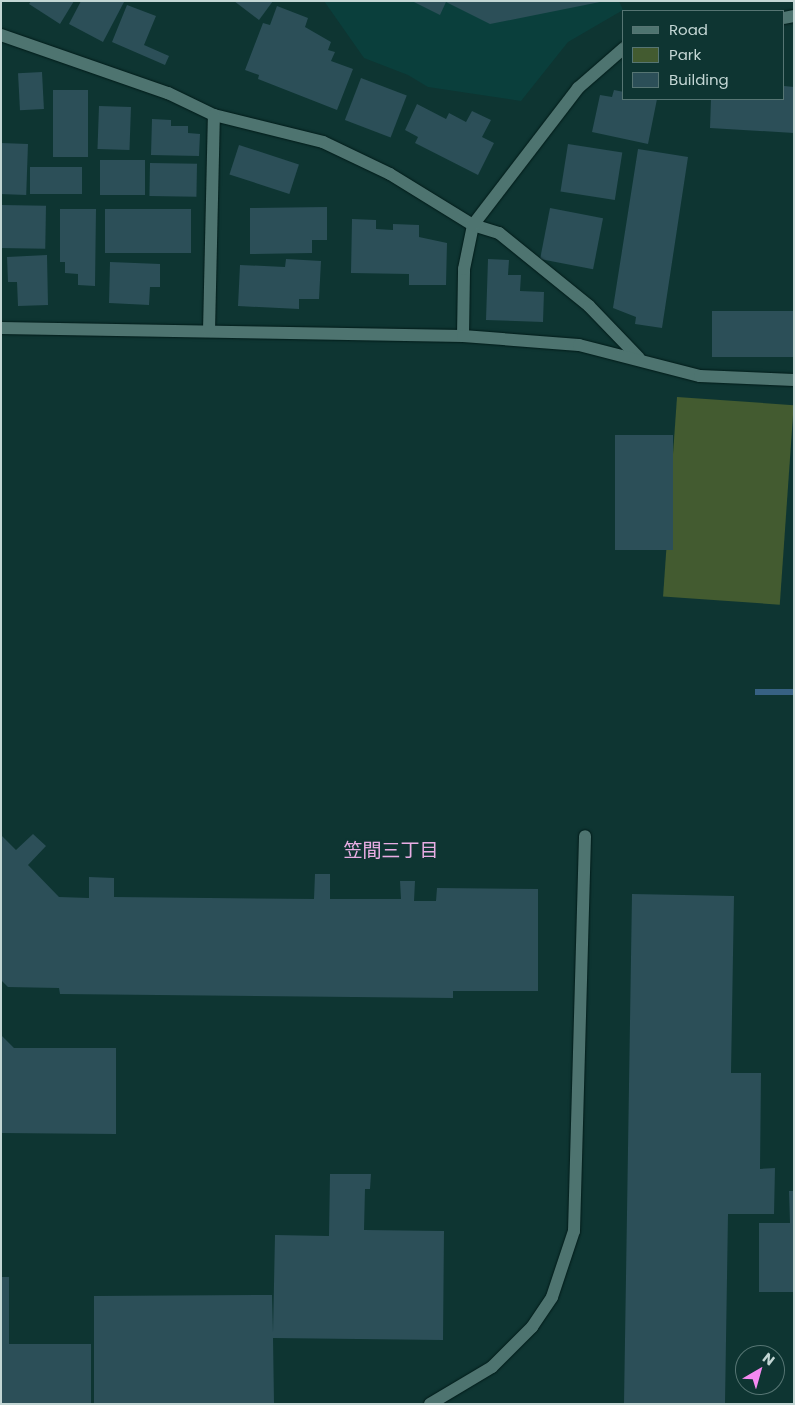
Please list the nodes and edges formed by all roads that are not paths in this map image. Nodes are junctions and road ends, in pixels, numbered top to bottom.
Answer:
1 (1, 35) edge
2 (622, 50) edge
3 (214, 115) junction
4 (473, 225) junction
5 (1, 328) edge
6 (209, 331) junction
7 (463, 336) junction
8 (641, 360) junction
9 (794, 380) edge
10 (585, 836) dead end
11 (430, 1404) edge

1 - 3 street
2 - 4 street
3 - 4 street
3 - 6 street
4 - 7 street
4 - 8 street
5 - 6 street
6 - 7 street
7 - 8 street
8 - 9 street
10 - 11 street

